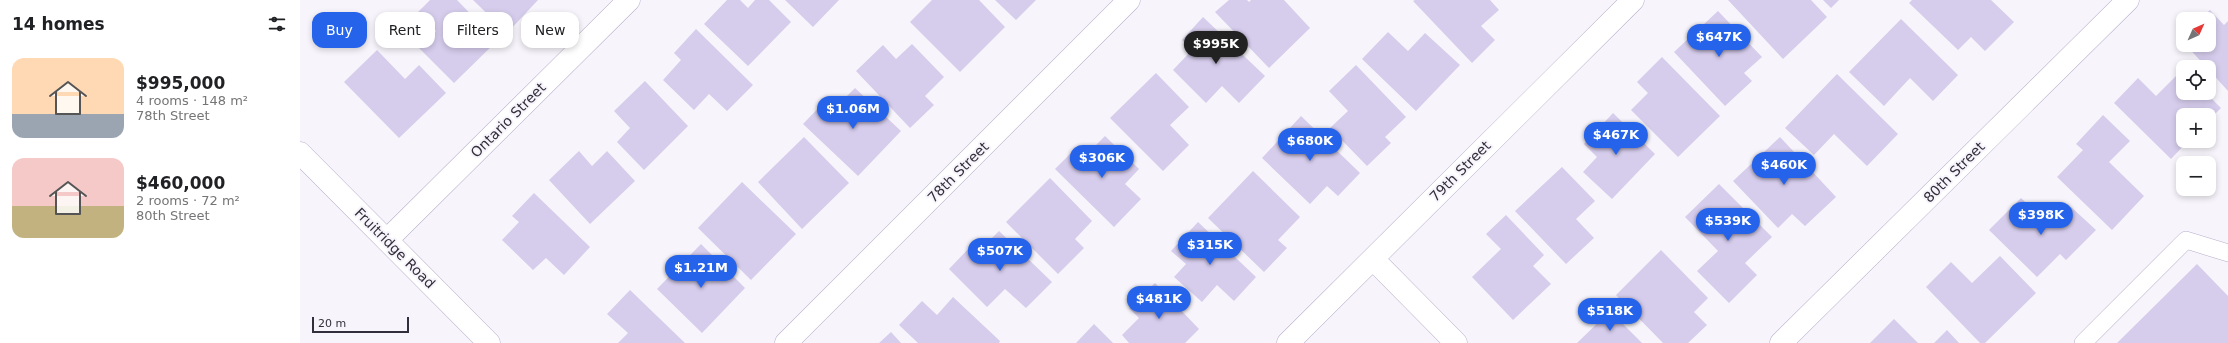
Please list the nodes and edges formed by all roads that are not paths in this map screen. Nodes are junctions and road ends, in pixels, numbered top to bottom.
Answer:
1 (628, 0) edge
2 (1129, 0) edge
3 (1633, 0) edge
4 (2128, 0) edge
5 (300, 153) edge
6 (387, 240) junction
7 (2228, 253) edge
8 (1373, 259) junction
9 (489, 343) edge
10 (786, 343) edge
11 (1288, 343) edge
12 (1456, 343) edge
13 (1781, 343) edge
14 (2083, 343) edge

1 - 6 street, Ontario Street
2 - 10 street, 78th Street
3 - 8 street, 79th Street
4 - 13 street, 80th Street
5 - 6 street, Fruitridge Road
6 - 9 street, Fruitridge Road
7 - 14 lane
8 - 11 street, 79th Street
8 - 12 street

